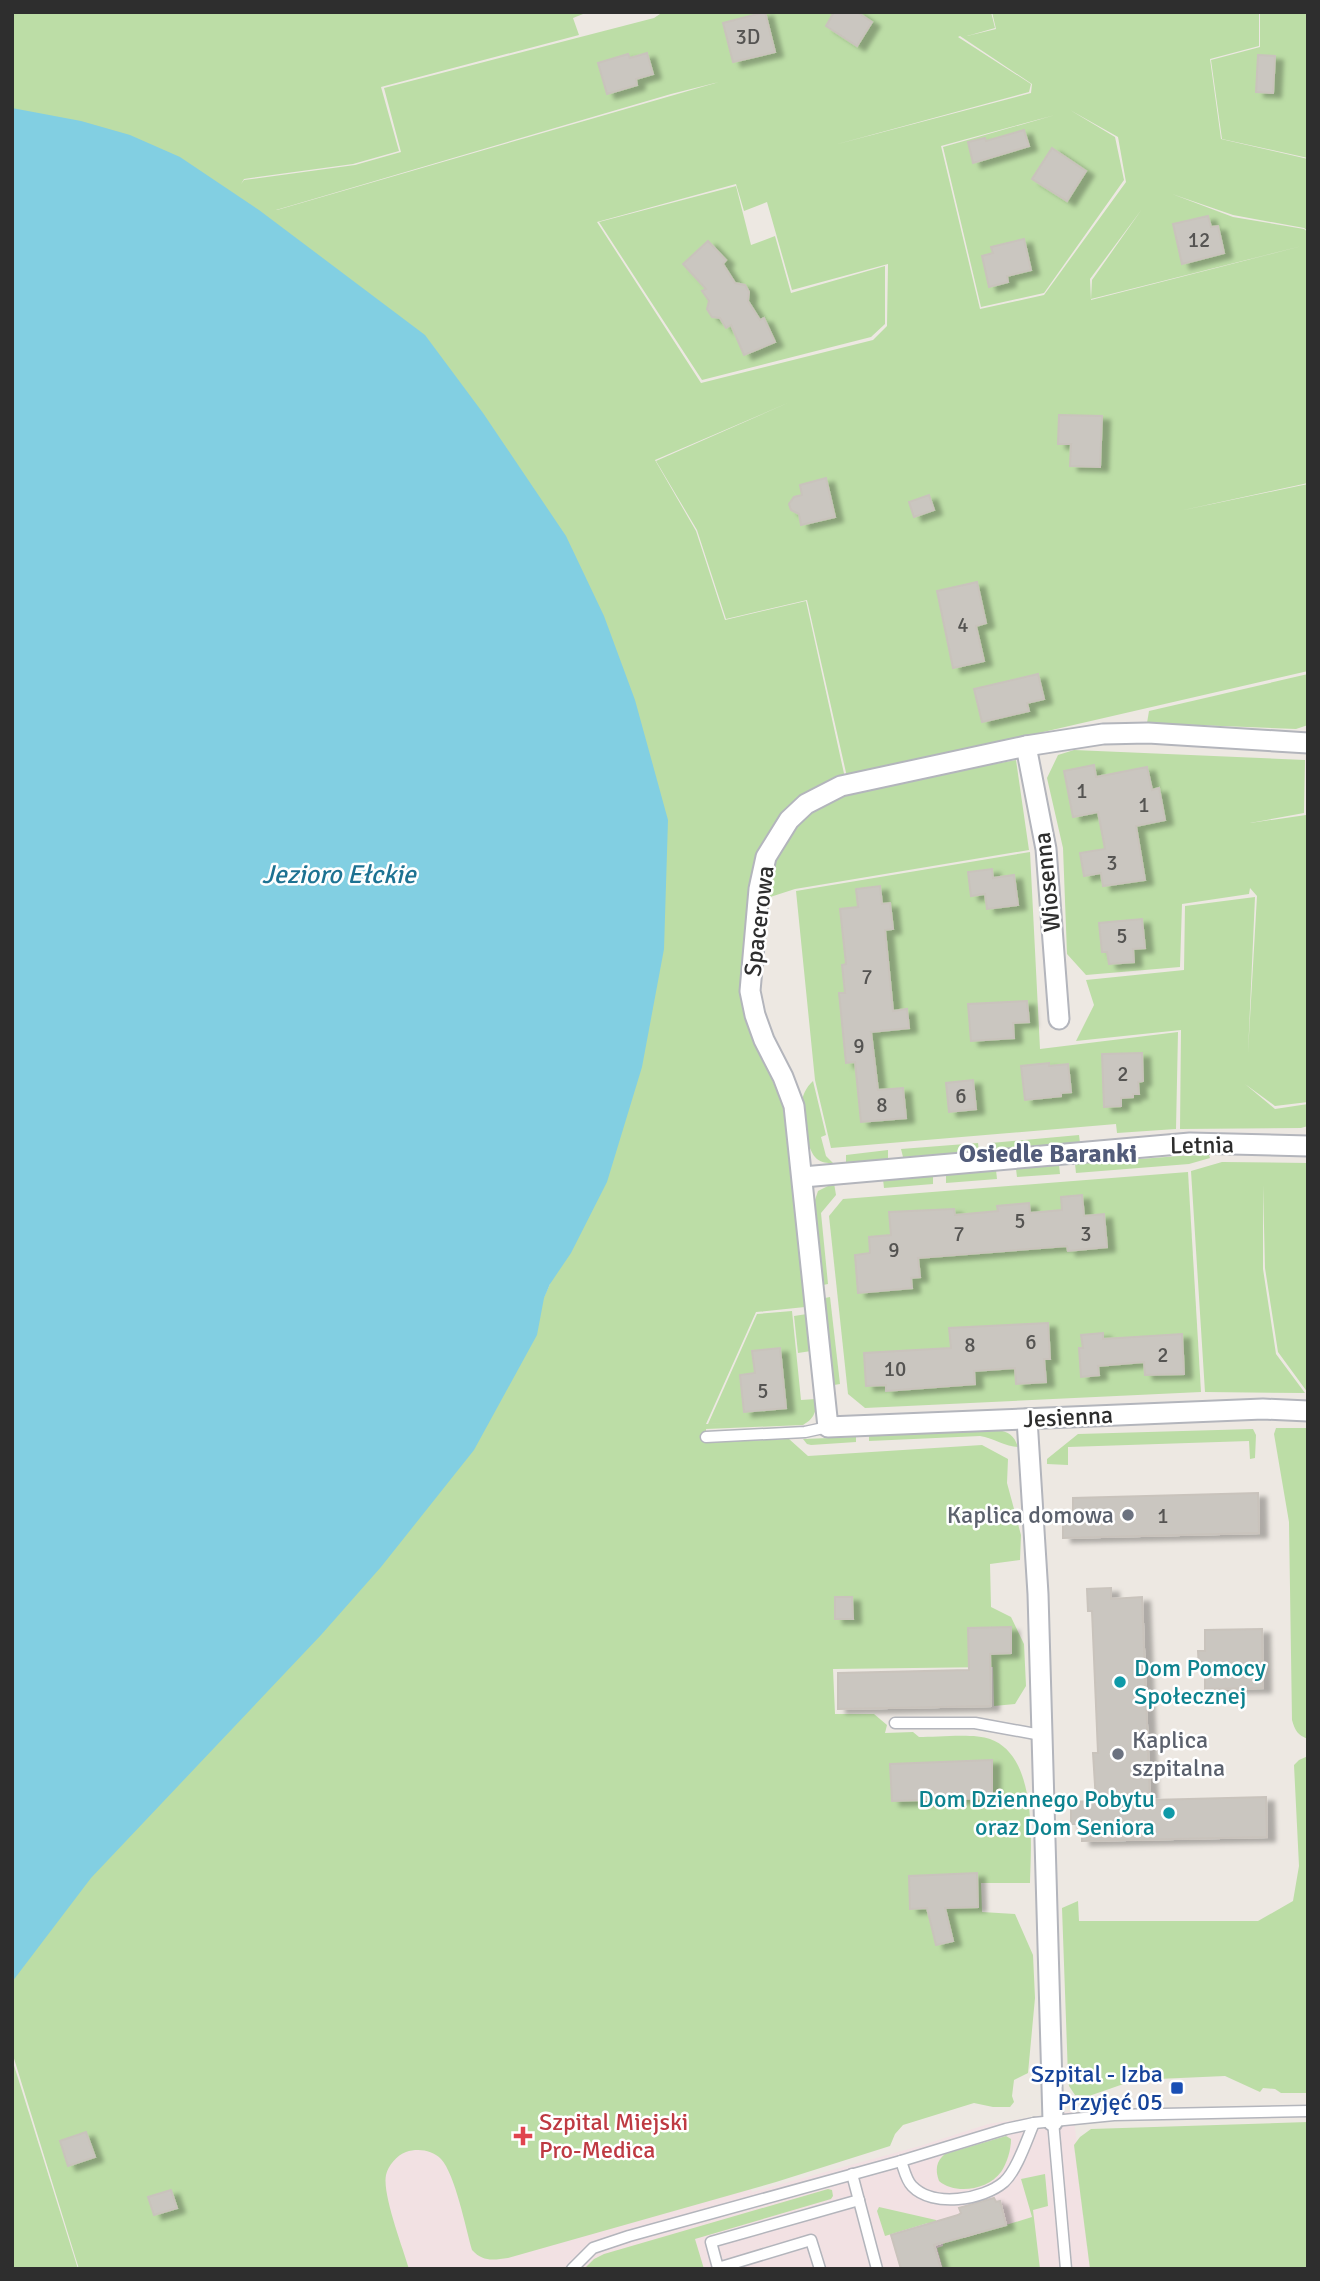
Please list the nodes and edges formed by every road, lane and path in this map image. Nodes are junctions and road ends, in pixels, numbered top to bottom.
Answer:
1 (1308, 743) edge
2 (1026, 746) junction
3 (1059, 1019) dead end
4 (1308, 1146) edge
5 (803, 1177) junction
6 (1308, 1411) edge
7 (1027, 1419) junction
8 (828, 1427) junction
9 (706, 1437) dead end
10 (895, 1723) dead end
11 (1041, 1735) junction
12 (1308, 2111) edge
13 (1043, 2122) junction
14 (901, 2161) junction
15 (852, 2174) junction
16 (859, 2200) junction
17 (572, 2269) edge
18 (820, 2269) edge
19 (877, 2269) edge
20 (1066, 2269) edge

1 - 2 street, Spacerowa
2 - 3 street, Wiosenna
2 - 5 street, Spacerowa
4 - 5 street, Letnia
5 - 8 street, Spacerowa
6 - 7 street, Jesienna
7 - 8 street, Jesienna
7 - 11 street
8 - 9 lane
10 - 11 lane
11 - 13 street
12 - 13 lane
13 - 14 lane
13 - 14 lane
13 - 20 lane
14 - 15 lane
15 - 16 lane
15 - 17 lane
16 - 18 lane
16 - 19 lane

